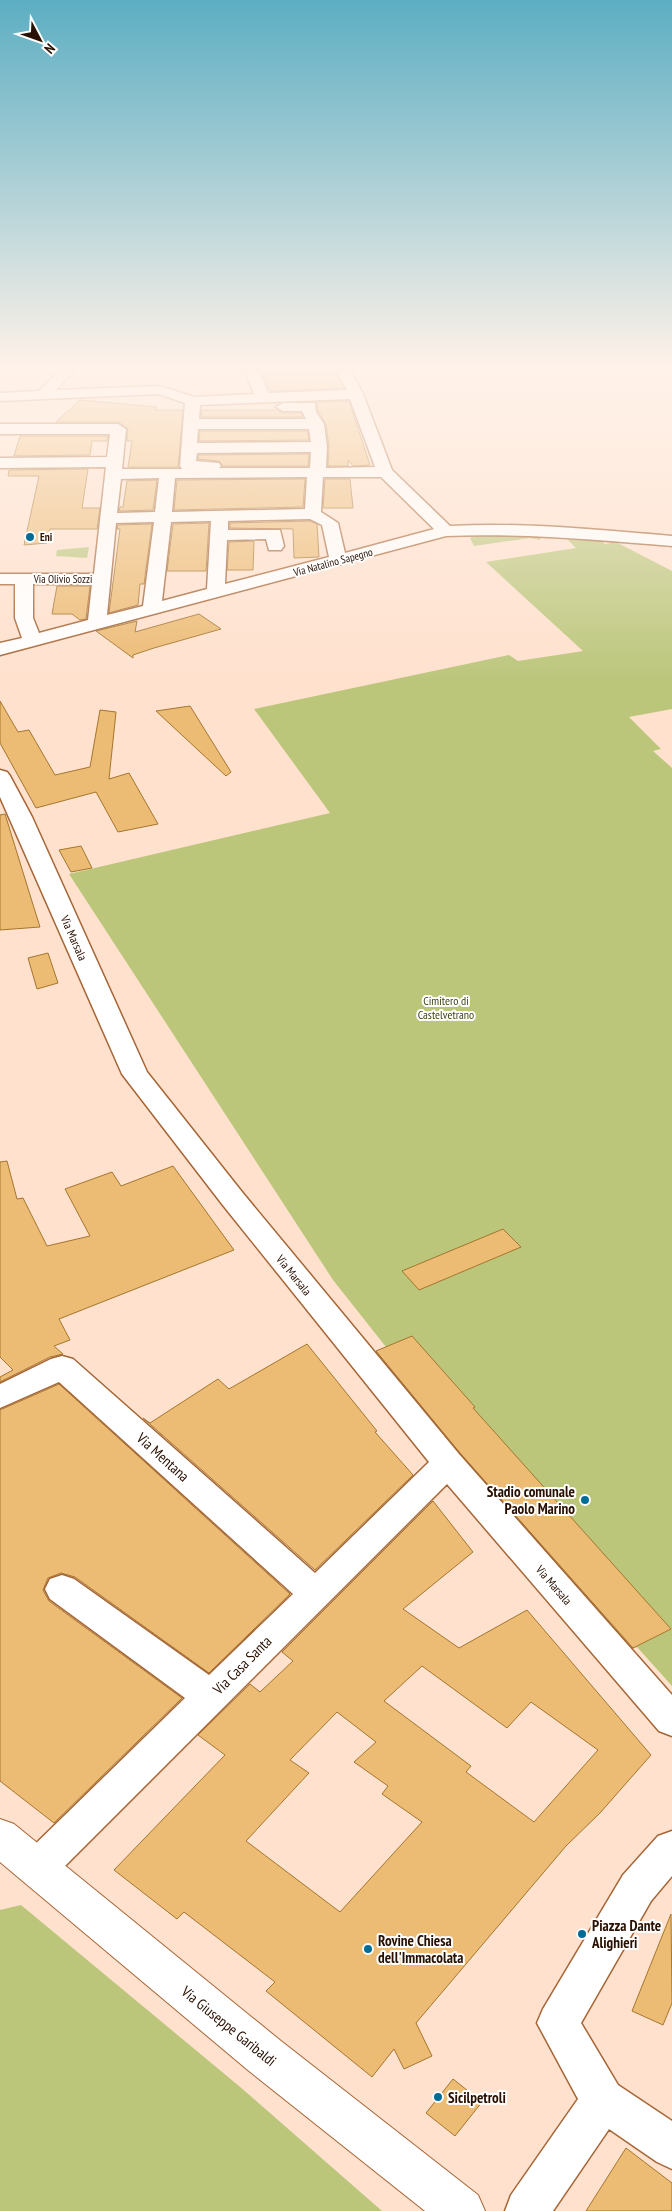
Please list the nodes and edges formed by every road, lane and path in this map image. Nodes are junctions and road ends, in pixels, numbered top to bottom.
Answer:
1 (113, 474) edge
2 (168, 474) edge
3 (317, 474) edge
4 (387, 474) edge
5 (313, 514) junction
6 (220, 516) junction
7 (162, 517) junction
8 (108, 518) junction
9 (446, 532) junction
10 (219, 535) junction
11 (672, 541) edge
12 (275, 546) dead end
13 (342, 559) junction
14 (0, 579) edge
15 (24, 579) junction
16 (102, 579) junction
17 (216, 592) junction
18 (152, 609) junction
19 (97, 624) junction
20 (32, 640) junction
21 (0, 649) edge
22 (0, 776) edge
23 (0, 1397) edge
24 (448, 1463) junction
25 (62, 1589) dead end
26 (315, 1593) junction
27 (210, 1696) junction
28 (672, 1720) edge
29 (0, 1837) edge
30 (672, 1848) edge
31 (37, 1868) junction
32 (603, 2100) junction
33 (672, 2147) edge
34 (462, 2211) edge
35 (526, 2211) edge

1 - 8 street
2 - 7 street
3 - 5 street
4 - 9 street
5 - 6 street
5 - 13 street
6 - 7 street
6 - 10 street
7 - 8 street
7 - 18 street
8 - 16 street
9 - 11 street, Via Natalino Sapegno
9 - 13 street, Via Natalino Sapegno
10 - 12 street
10 - 17 street
13 - 17 street, Via Natalino Sapegno
14 - 15 street, Via Olivio Sozzi
15 - 16 street, Via Olivio Sozzi
15 - 20 street, Via Olivio Sozzi
16 - 19 street
17 - 18 street, Via Natalino Sapegno
18 - 19 street, Via Natalino Sapegno
19 - 20 street, Via Natalino Sapegno
20 - 21 street, Via Natalino Sapegno
22 - 24 street, Via Marsala
23 - 26 street, Via Mentana
24 - 26 street, Via Casa Santa
24 - 28 street, Via Marsala
25 - 27 street
26 - 27 street, Via Casa Santa
27 - 31 street, Via Casa Santa
29 - 31 main road, Via Giuseppe Garibaldi
30 - 32 street
31 - 34 main road, Via Giuseppe Garibaldi
32 - 33 street
32 - 35 street

